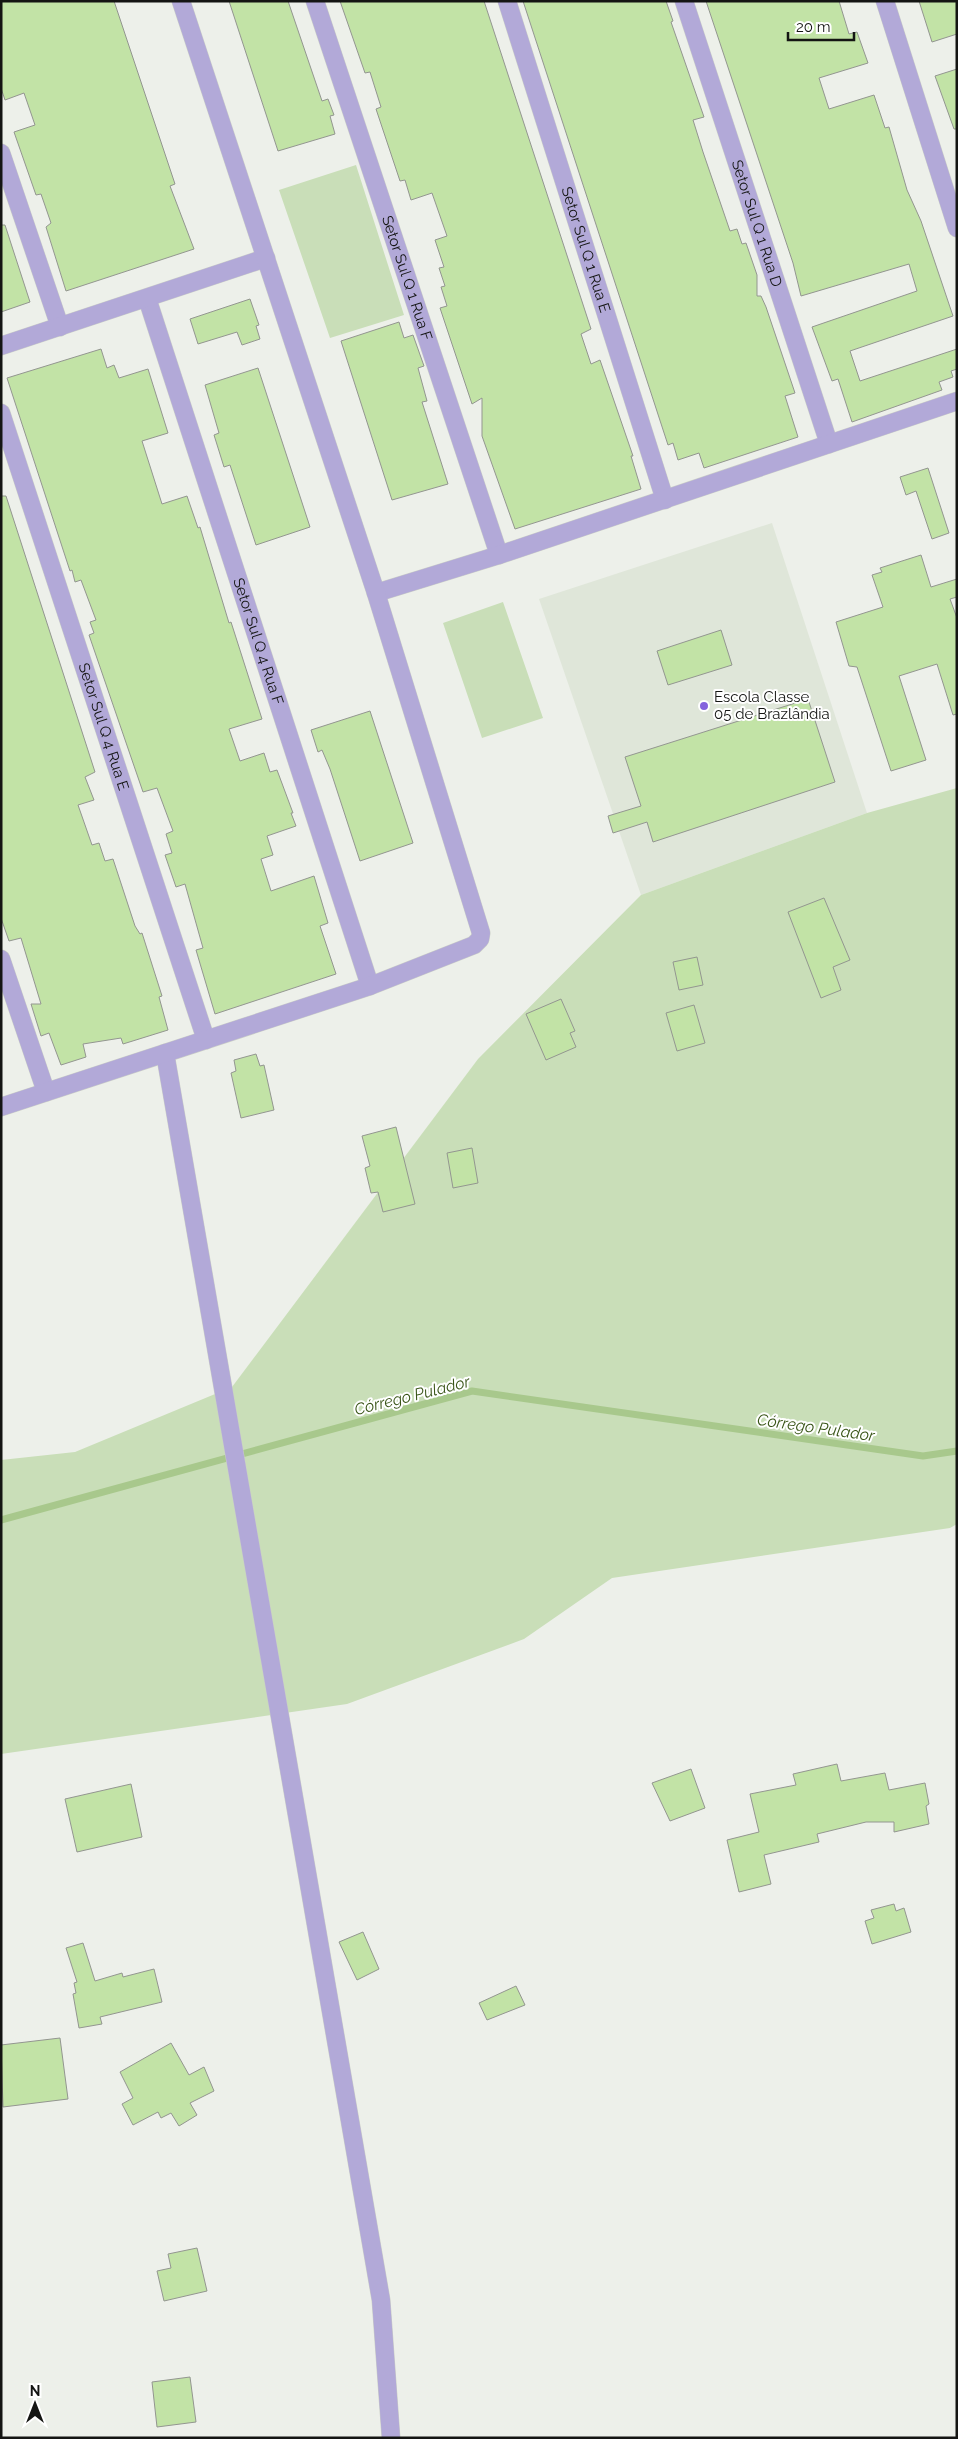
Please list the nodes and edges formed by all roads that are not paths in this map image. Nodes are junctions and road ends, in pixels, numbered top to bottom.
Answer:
1 (181, 1) edge
2 (315, 1) edge
3 (507, 1) edge
4 (684, 1) edge
5 (885, 1) edge
6 (1, 153) edge
7 (957, 228) edge
8 (266, 258) junction
9 (147, 298) junction
10 (60, 327) junction
11 (1, 346) edge
12 (957, 401) edge
13 (1, 413) edge
14 (829, 444) junction
15 (665, 500) junction
16 (499, 555) junction
17 (376, 592) junction
18 (1, 959) edge
19 (370, 986) junction
20 (206, 1040) junction
21 (165, 1053) junction
22 (46, 1092) junction
23 (1, 1107) edge
24 (391, 2438) edge

1 - 8 street
2 - 16 street, Setor Sul Q 1 Rua F
3 - 15 street, Setor Sul Q 1 Rua E
4 - 14 street, Setor Sul Q 1 Rua D
5 - 7 street
6 - 10 street
8 - 9 street
8 - 17 street
9 - 10 street
9 - 19 street, Setor Sul Q 4 Rua F
10 - 11 street
12 - 14 street
13 - 20 street, Setor Sul Q 4 Rua E
14 - 15 street
15 - 16 street
16 - 17 street
17 - 19 street
18 - 22 street
19 - 20 street
20 - 21 street
21 - 22 street
21 - 24 street
22 - 23 street

